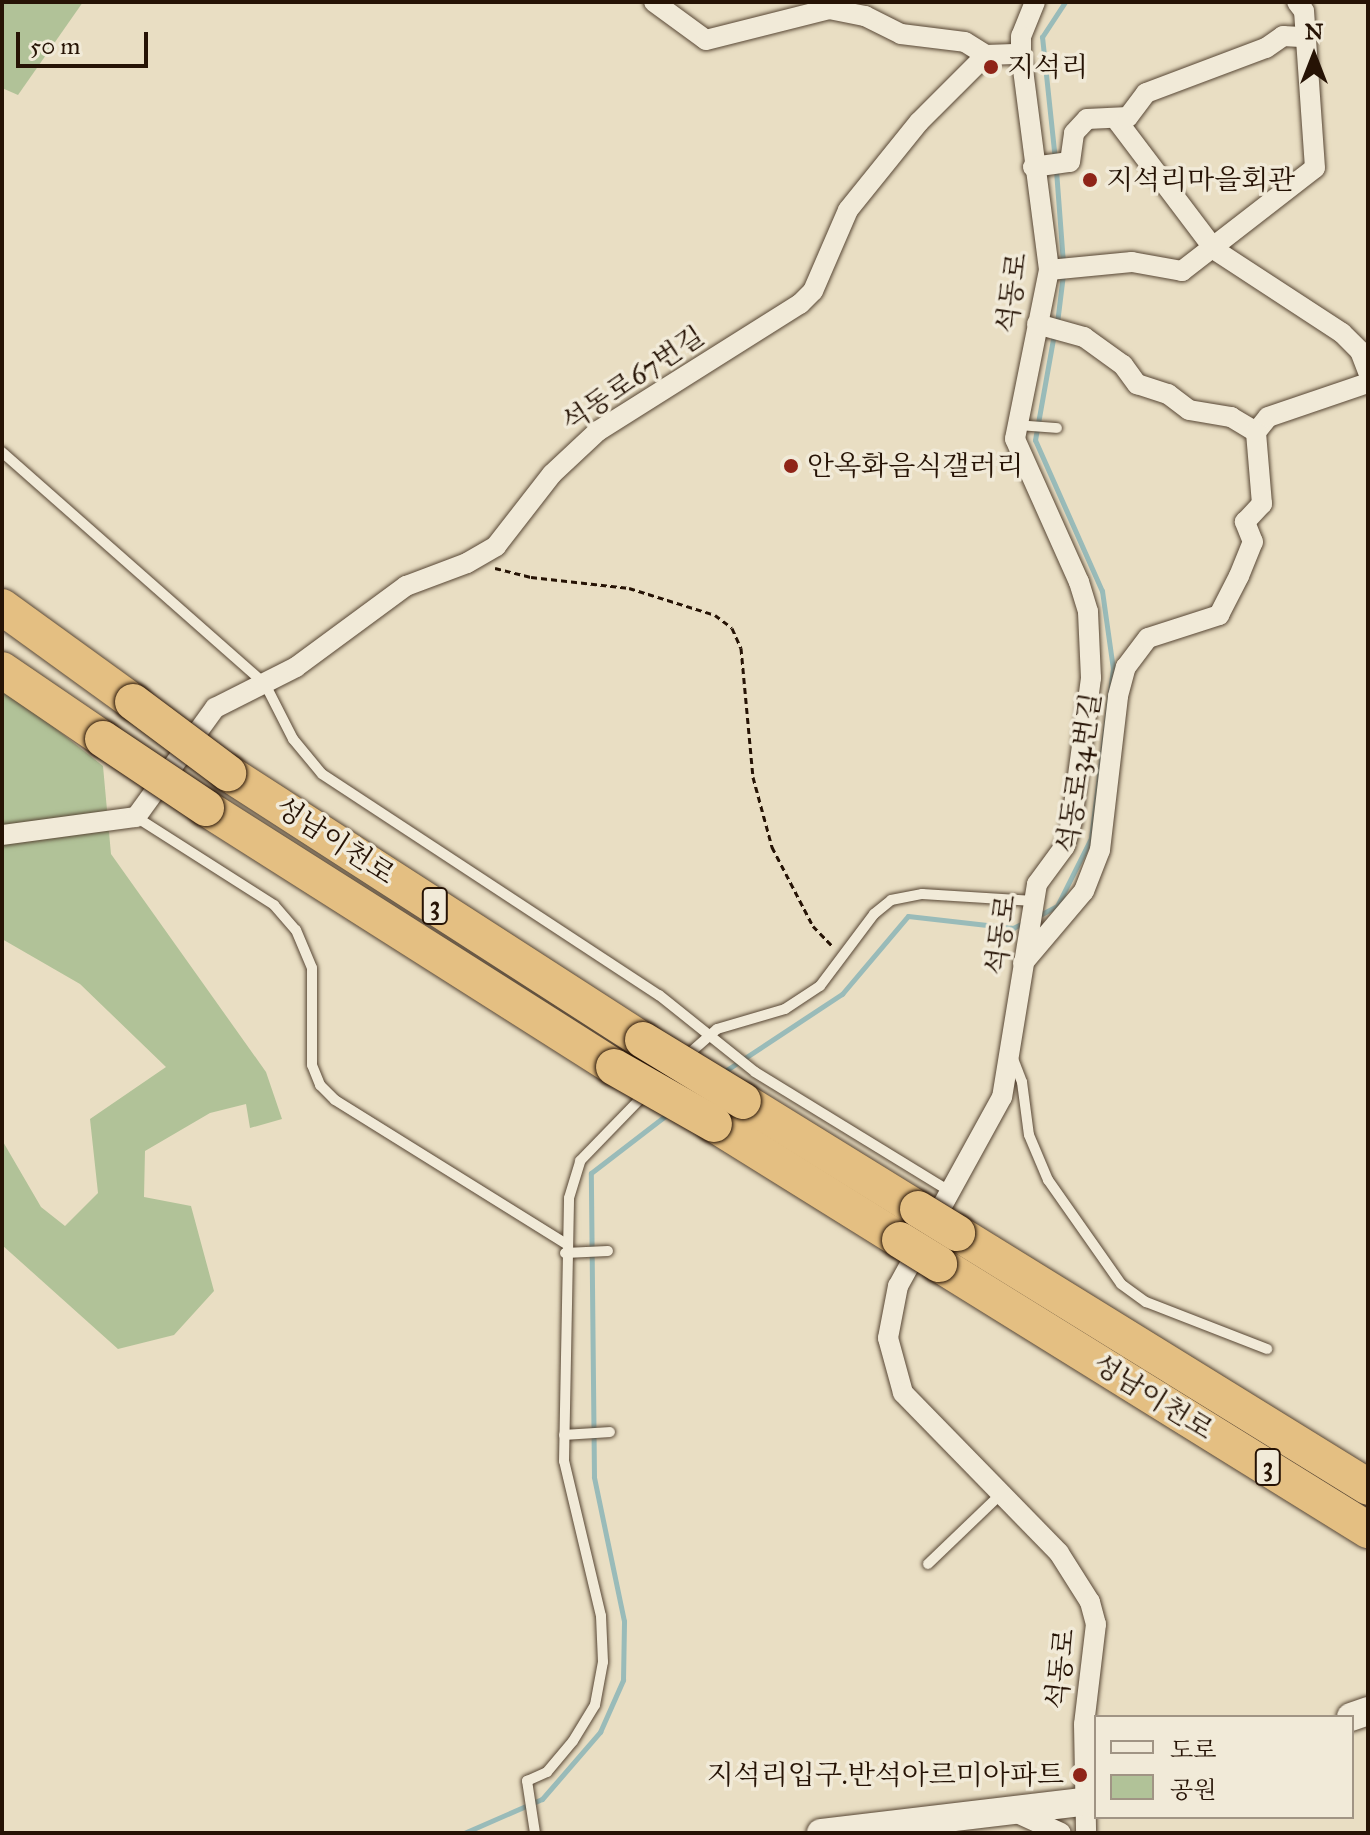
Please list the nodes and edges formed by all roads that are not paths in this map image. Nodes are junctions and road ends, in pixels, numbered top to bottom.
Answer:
1 (654, 2) edge
2 (1035, 2) edge
3 (1297, 2) edge
4 (1305, 37) junction
5 (1021, 54) junction
6 (986, 55) junction
7 (1115, 118) junction
8 (1038, 166) junction
9 (1215, 250) junction
10 (1060, 269) junction
11 (1049, 328) junction
12 (1368, 372) edge
13 (1368, 383) edge
14 (1022, 425) junction
15 (1052, 428) dead end
16 (1256, 432) junction
17 (2, 452) edge
18 (2, 607) edge
19 (2, 670) edge
20 (265, 684) junction
21 (136, 817) junction
22 (2, 835) edge
23 (1033, 904) junction
24 (1023, 963) junction
25 (717, 1037) junction
26 (1011, 1054) junction
27 (669, 1072) dead end
28 (658, 1082) dead end
29 (749, 1087) junction
30 (952, 1192) junction
31 (569, 1250) junction
32 (604, 1252) dead end
33 (1267, 1349) dead end
34 (607, 1433) dead end
35 (569, 1435) junction
36 (1368, 1487) edge
37 (999, 1496) junction
38 (1368, 1530) edge
39 (928, 1564) dead end
40 (1084, 1724) junction
41 (1094, 1744) edge
42 (1090, 1802) edge
43 (1013, 1812) junction
44 (535, 1832) edge
45 (821, 1833) edge
46 (1061, 1833) edge
47 (1086, 1833) edge

1 - 6 street
2 - 5 street, 석동로
3 - 4 street
4 - 7 street
4 - 9 street
5 - 6 street
5 - 8 street, 석동로
6 - 20 street, 석동로67번길
7 - 8 street
7 - 9 street
8 - 10 street, 석동로
9 - 10 street
9 - 12 street
10 - 11 street, 석동로
11 - 14 street, 석동로
11 - 16 street
13 - 16 street
14 - 15 lane
14 - 23 street, 석동로
16 - 24 street, 석동로34번길
17 - 20 lane
18 - 29 highway, 성남이천로 / 3, bridge
19 - 38 highway, 성남이천로 / 3, bridge
20 - 21 street, 석동로67번길
20 - 25 lane
21 - 22 street
21 - 31 lane
23 - 24 street, 석동로
23 - 25 lane
24 - 26 street, 석동로
25 - 27 lane
25 - 29 lane
26 - 30 street, 석동로
26 - 33 lane
28 - 31 lane
29 - 30 lane
29 - 36 highway, 성남이천로 / 3, bridge
30 - 37 street, 석동로
31 - 32 lane
31 - 35 lane
34 - 35 lane
35 - 44 lane
37 - 39 lane
37 - 40 street, 석동로
40 - 41 street
40 - 42 street, 석동로
42 - 43 street
42 - 47 street, 석동로
43 - 45 street
43 - 46 street

